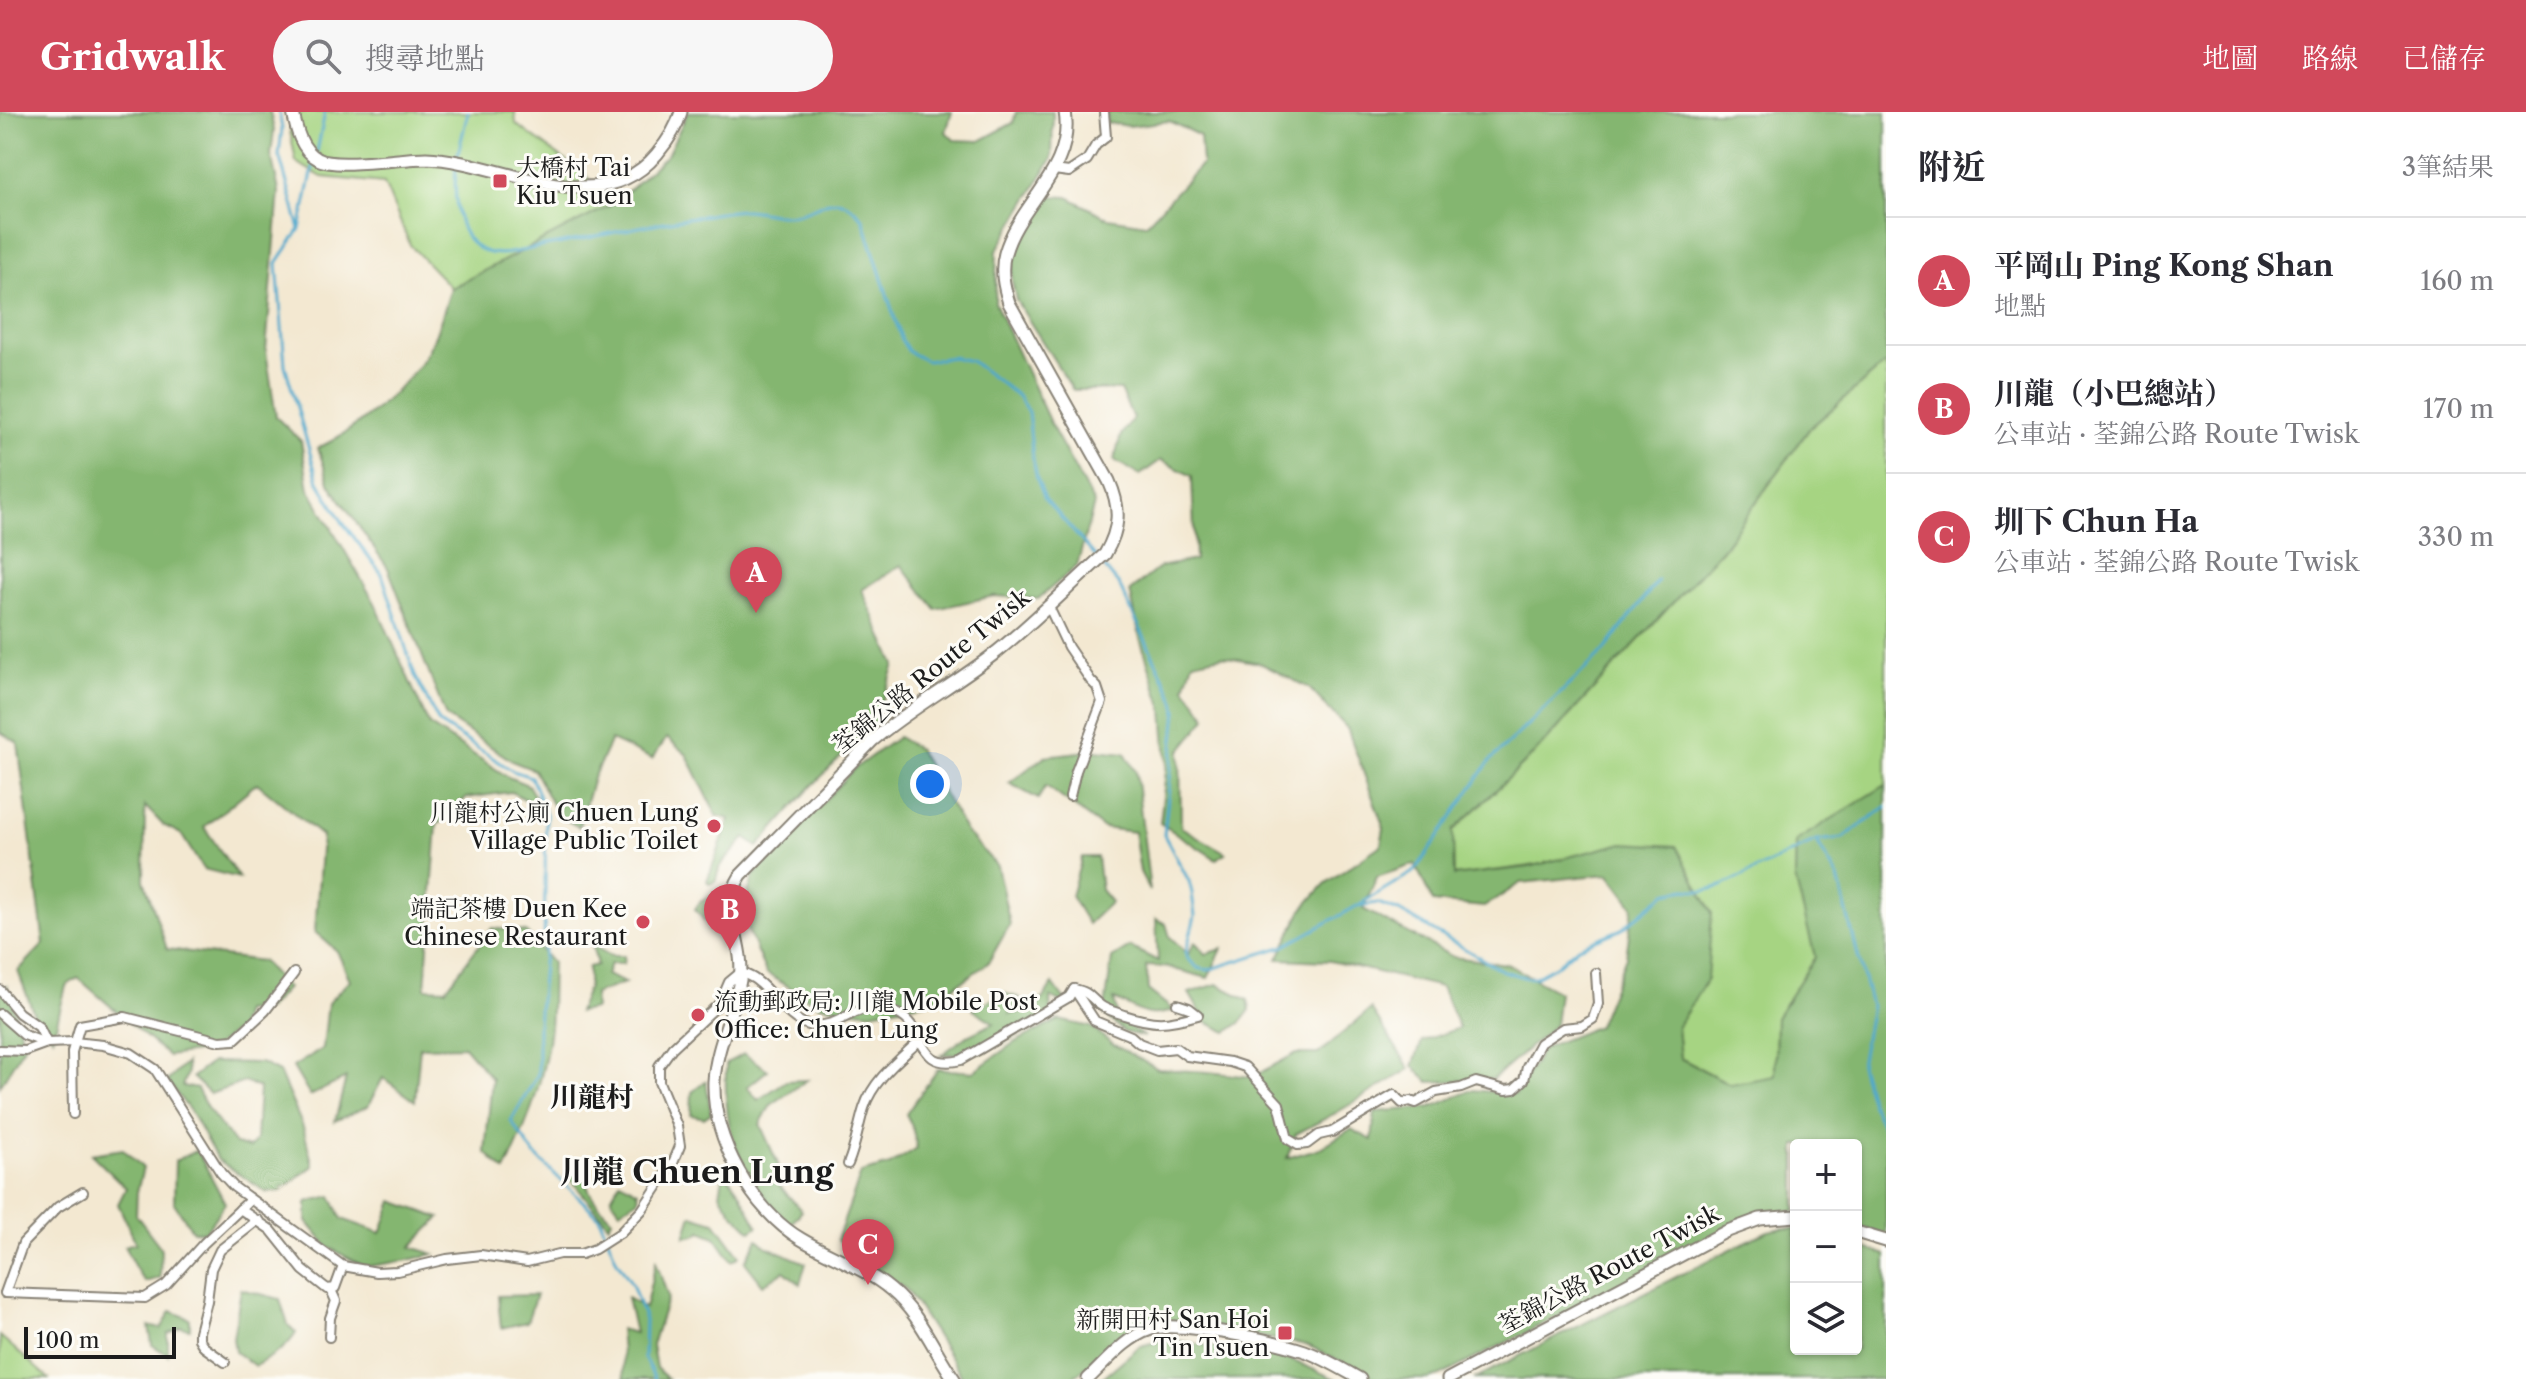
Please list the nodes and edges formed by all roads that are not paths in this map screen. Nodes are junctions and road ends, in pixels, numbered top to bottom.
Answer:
1 (293, 112) edge
2 (681, 112) edge
3 (1065, 112) edge
4 (1104, 112) edge
5 (1054, 170) junction
6 (1048, 605) junction
7 (1070, 796) dead end
8 (741, 972) junction
9 (294, 973) dead end
10 (1596, 973) dead end
11 (1074, 989) junction
12 (0, 990) edge
13 (1177, 1004) dead end
14 (0, 1014) edge
15 (920, 1040) junction
16 (74, 1042) junction
17 (47, 1043) junction
18 (0, 1050) edge
19 (73, 1114) dead end
20 (848, 1164) dead end
21 (83, 1192) dead end
22 (250, 1200) junction
23 (240, 1209) junction
24 (1790, 1216) edge
25 (258, 1220) junction
26 (1862, 1234) edge
27 (1886, 1241) edge
28 (343, 1266) junction
29 (331, 1290) junction
30 (329, 1337) dead end
31 (225, 1362) dead end
32 (954, 1379) edge
33 (1088, 1379) edge
34 (1360, 1379) edge
35 (1448, 1379) edge

1 - 2 main road
3 - 5 main road, 荃錦公路 Route Twisk
4 - 5 street
5 - 6 main road, 荃錦公路 Route Twisk
6 - 7 street
6 - 8 main road, 荃錦公路 Route Twisk
8 - 15 street
8 - 28 street
8 - 32 main road, 荃錦公路 Route Twisk
9 - 16 street
10 - 11 street
11 - 13 street
11 - 15 street
12 - 17 street
14 - 17 street
15 - 20 street
16 - 17 street
16 - 19 street
16 - 22 street
17 - 18 street
21 - 23 street
22 - 23 street
22 - 28 street
23 - 25 street
24 - 35 main road, 荃錦公路 Route Twisk
25 - 29 street
25 - 31 street
26 - 27 main road
28 - 29 street
29 - 30 street
33 - 34 main road

